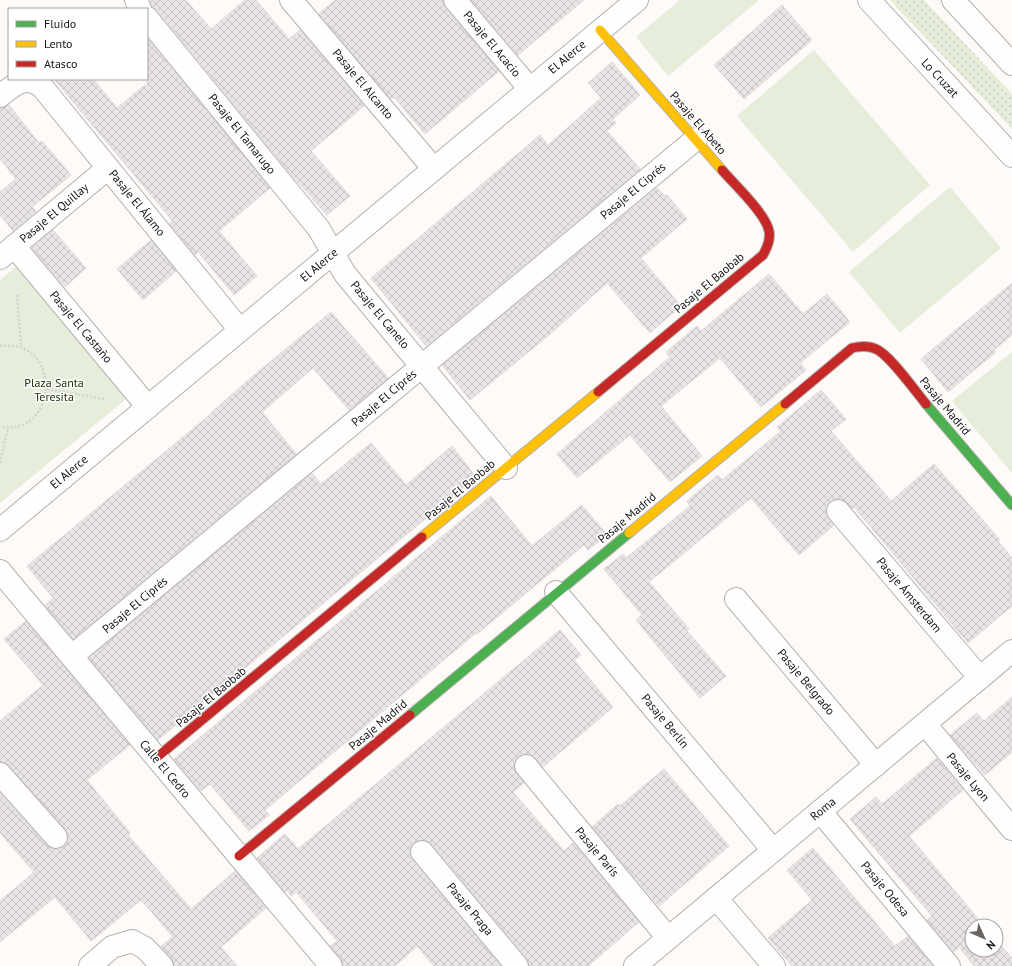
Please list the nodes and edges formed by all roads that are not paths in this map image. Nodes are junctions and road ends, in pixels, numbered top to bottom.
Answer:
1 (291, 0) edge
2 (455, 0) edge
3 (868, 0) edge
4 (953, 0) edge
5 (629, 3) edge
6 (148, 19) edge
7 (600, 30) junction
8 (1012, 64) edge
9 (530, 89) junction
10 (0, 96) edge
11 (696, 139) junction
12 (1012, 156) edge
13 (108, 168) junction
14 (434, 169) junction
15 (771, 236) joint
16 (7, 252) edge
17 (333, 253) junction
18 (240, 330) junction
19 (422, 366) junction
20 (148, 407) junction
21 (506, 468) junction
22 (1012, 505) edge
23 (838, 511) dead end
24 (0, 530) edge
25 (0, 571) edge
26 (556, 592) junction
27 (736, 599) dead end
28 (1012, 651) edge
29 (72, 656) junction
30 (980, 678) junction
31 (925, 724) junction
32 (156, 758) junction
33 (876, 765) junction
34 (526, 766) dead end
35 (0, 774) edge
36 (820, 811) junction
37 (1012, 829) edge
38 (56, 837) dead end
39 (774, 850) junction
40 (422, 852) dead end
41 (239, 856) junction
42 (716, 898) junction
43 (668, 938) junction
44 (90, 966) edge
45 (162, 966) edge
46 (331, 966) edge
47 (517, 966) edge
48 (635, 966) edge
49 (774, 966) edge
50 (949, 966) edge

1 - 14 street, Pasaje El Alcanto
2 - 9 street, Pasaje El Acacio
3 - 12 street, Lo Cruzat
4 - 8 street
5 - 7 street, El Alerce
6 - 17 street, Pasaje El Tamarugo
7 - 9 street, El Alerce
7 - 11 street, Pasaje El Abeto
9 - 14 street, El Alerce
10 - 13 street, Pasaje El Álamo
11 - 15 street, Pasaje El Abeto
11 - 19 street, Pasaje El Ciprés
13 - 16 street, Pasaje El Quillay
13 - 18 street, Pasaje El Álamo
14 - 17 street, El Alerce
15 - 21 street, Pasaje El Baobab
16 - 20 street, Pasaje El Castaño
17 - 18 street, El Alerce
17 - 19 street, Pasaje El Canelo
18 - 20 street, El Alerce
19 - 21 street, Pasaje El Canelo
19 - 29 street, Pasaje El Ciprés
20 - 24 street, El Alerce
21 - 32 street, Pasaje El Baobab
22 - 26 street, Pasaje Madrid
23 - 30 street, Pasaje Ámsterdam
25 - 29 street, Calle El Cedro
26 - 39 street, Pasaje Berlín
26 - 41 street, Pasaje Madrid
27 - 33 street, Pasaje Belgrado
28 - 30 street, Roma
29 - 32 street, Calle El Cedro
30 - 31 street, Roma
31 - 33 street, Roma
31 - 37 street, Pasaje Lyon
32 - 41 street, Calle El Cedro
33 - 36 street, Roma
34 - 43 street, Pasaje París
35 - 38 street
36 - 39 street, Roma
36 - 50 street, Pasaje Odesa
39 - 42 street, Roma
40 - 47 street, Pasaje Praga
41 - 46 street, Calle El Cedro
42 - 43 street, Roma
42 - 49 street
43 - 48 street, Roma
44 - 45 street

